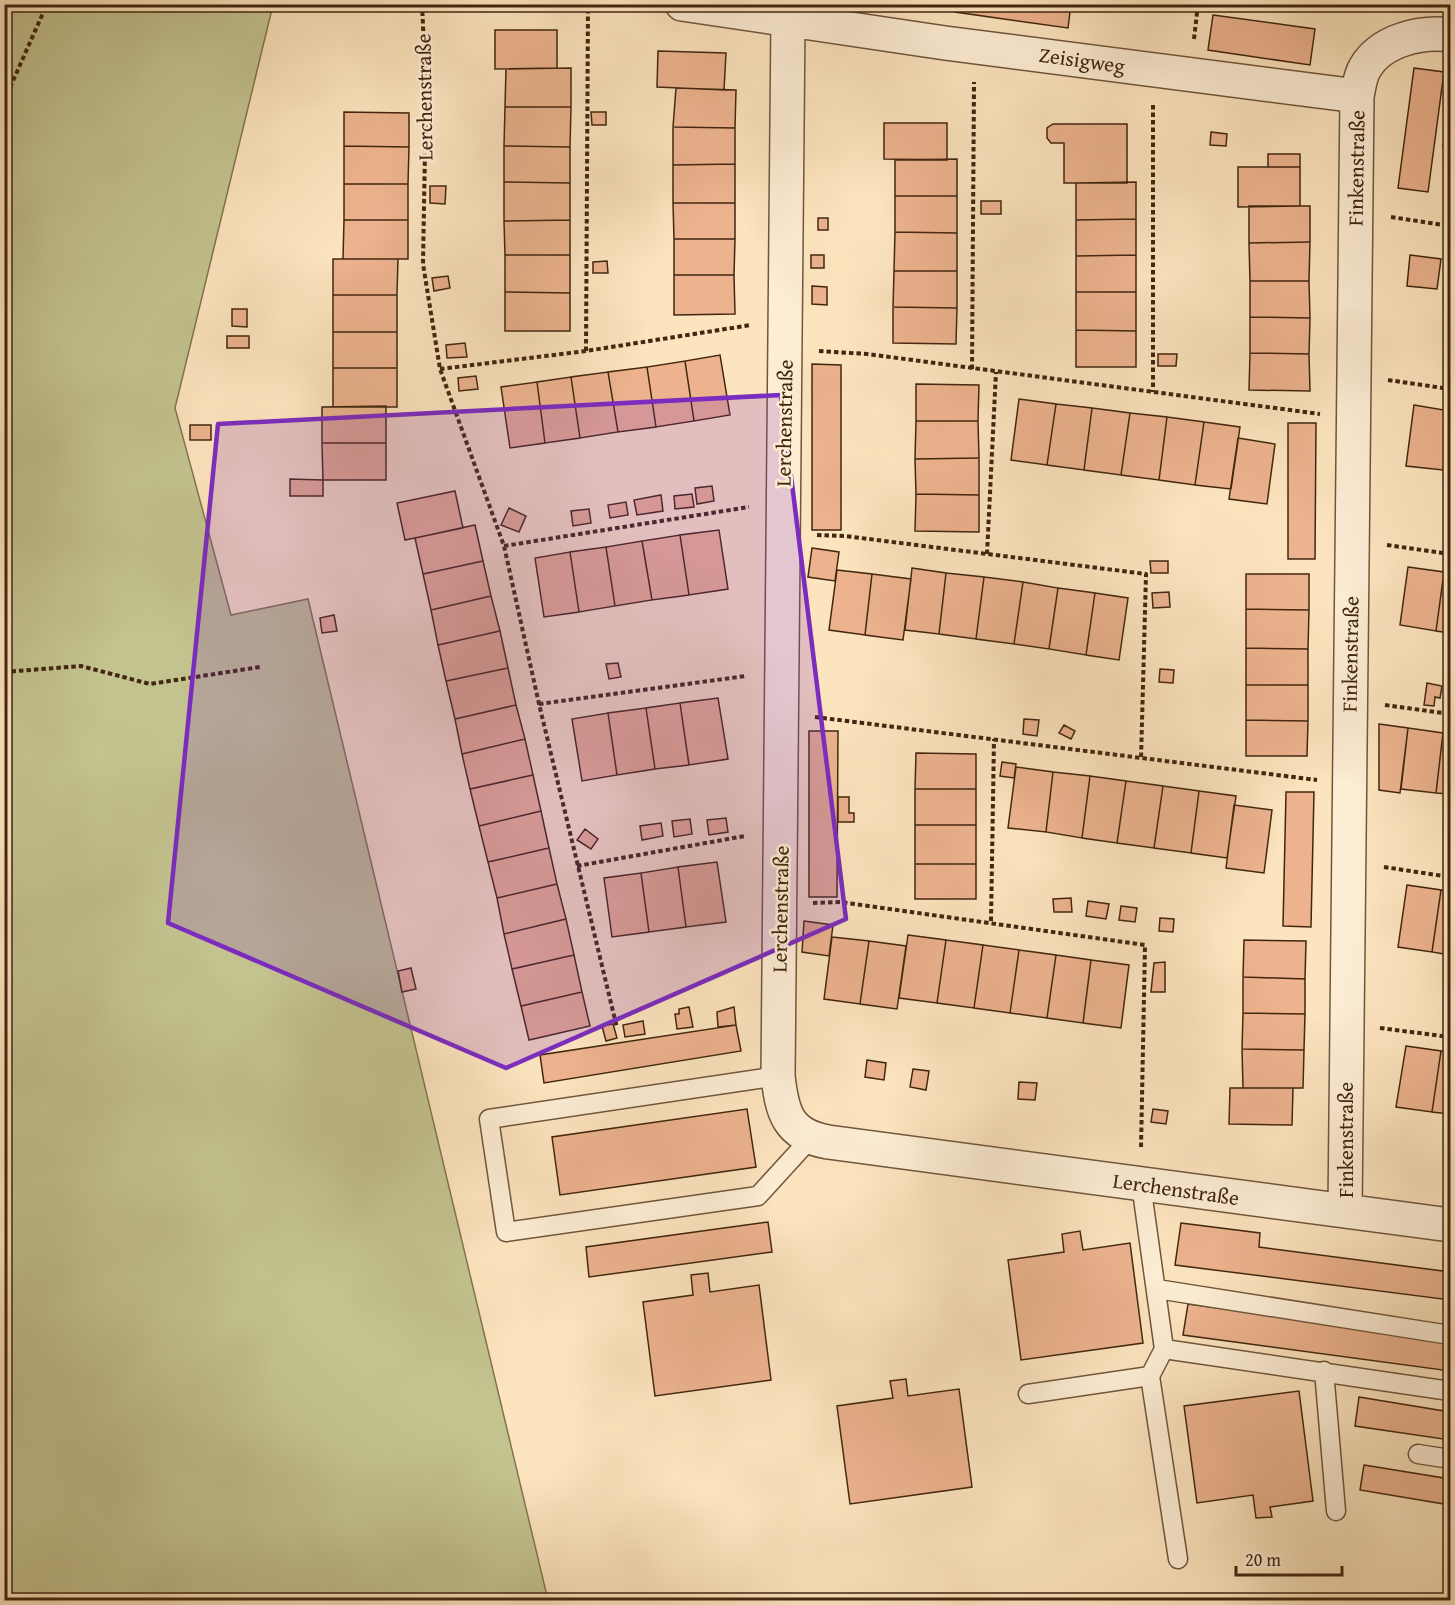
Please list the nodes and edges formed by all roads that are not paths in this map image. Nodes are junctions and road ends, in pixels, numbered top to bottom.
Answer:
1 (682, 4) edge
2 (788, 20) junction
3 (1450, 35) edge
4 (1357, 96) junction
5 (778, 1076) junction
6 (810, 1139) junction
7 (1141, 1184) junction
8 (1345, 1211) junction
9 (1450, 1225) edge
10 (1157, 1289) junction
11 (1450, 1335) edge
12 (1164, 1349) junction
13 (1324, 1371) junction
14 (1150, 1376) junction
15 (1450, 1391) edge
16 (1028, 1394) dead end
17 (1418, 1454) dead end
18 (1450, 1459) edge
19 (1336, 1511) dead end
20 (1178, 1559) dead end

1 - 2 street, Zeisigweg
2 - 4 street, Zeisigweg
2 - 5 street, Lerchenstraße
3 - 4 street
4 - 8 street, Finkenstraße
5 - 6 street, Lerchenstraße
5 - 6 lane
6 - 7 street, Lerchenstraße
7 - 8 street, Lerchenstraße
7 - 10 lane
8 - 9 street, Lerchenstraße
10 - 11 lane
10 - 12 lane
12 - 13 lane
12 - 14 lane
13 - 15 lane
13 - 19 lane
14 - 16 lane
14 - 20 lane
17 - 18 lane

